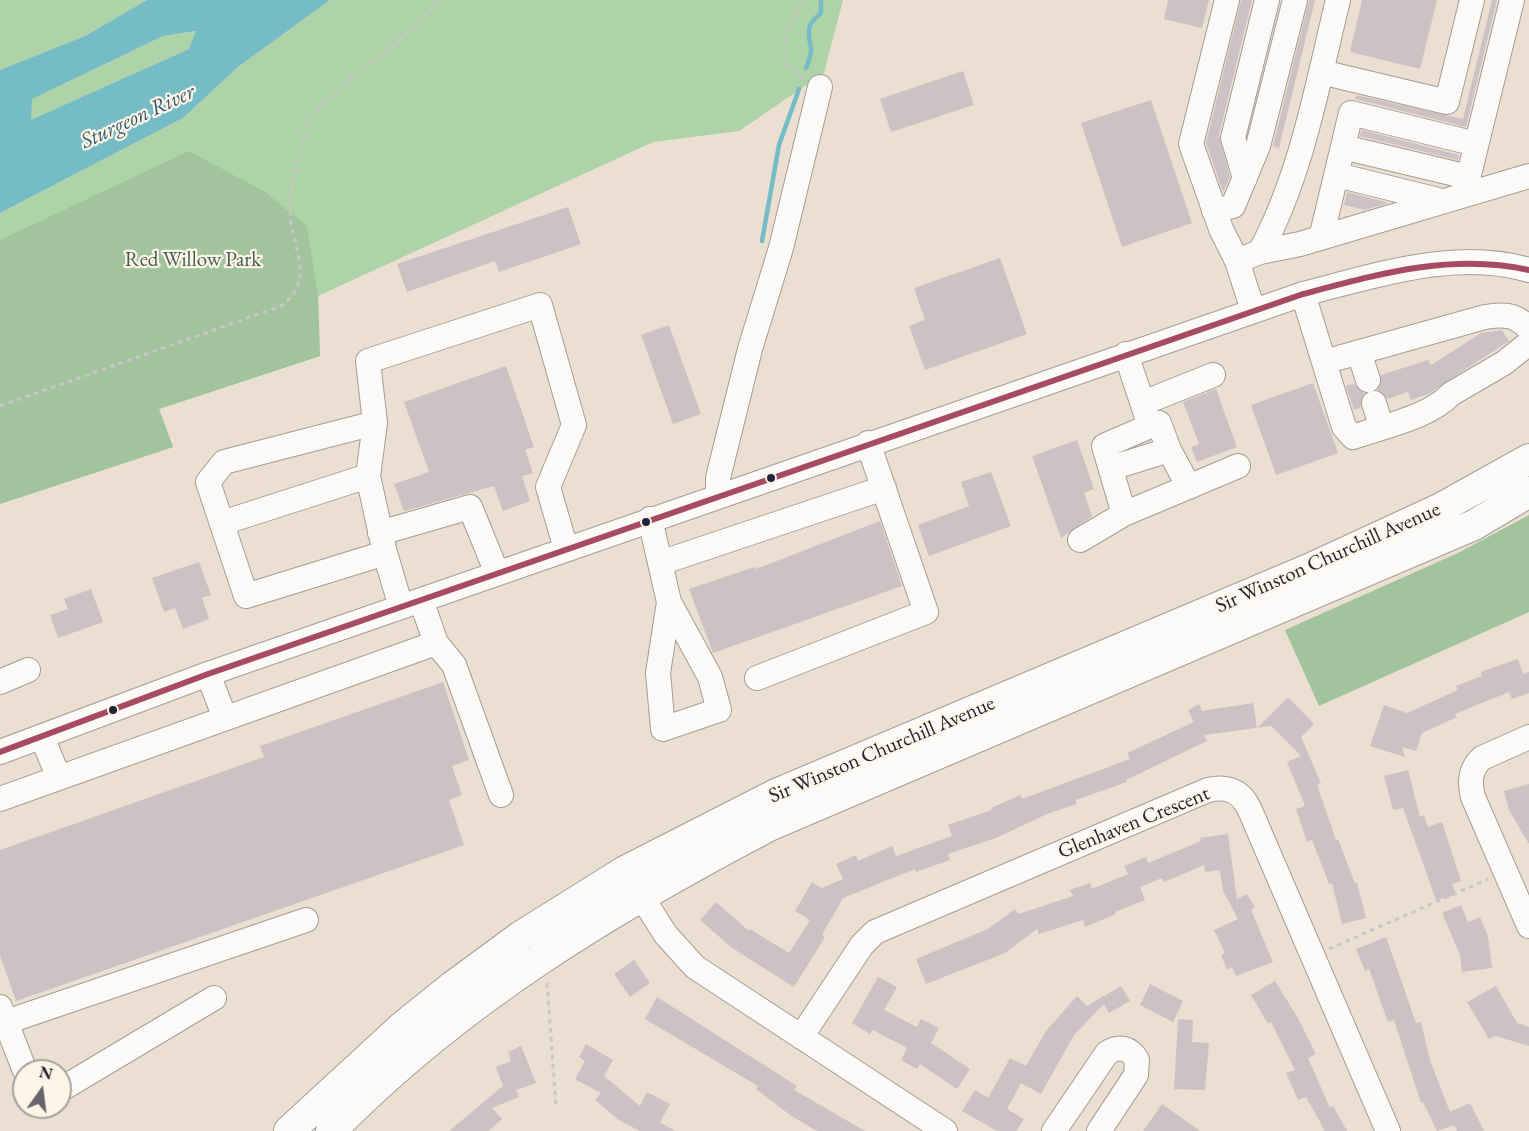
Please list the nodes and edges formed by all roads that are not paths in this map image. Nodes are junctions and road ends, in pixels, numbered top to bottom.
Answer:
1 (1227, 0) edge
2 (1267, 0) edge
3 (1295, 0) edge
4 (1338, 0) edge
5 (1472, 0) edge
6 (1512, 0) edge
7 (1321, 72) junction
8 (820, 87) road end
9 (1476, 144) junction
10 (1343, 147) junction
11 (1337, 175) junction
12 (1529, 176) edge
13 (1245, 177) junction
14 (1459, 191) junction
15 (1214, 211) junction
16 (1322, 238) junction
17 (1260, 252) junction
18 (1237, 261) junction
19 (1529, 270) edge
20 (1303, 294) junction
21 (1253, 310) junction
22 (1529, 328) edge
23 (1529, 343) edge
24 (1359, 352) junction
25 (1126, 354) junction
26 (1324, 362) junction
27 (1213, 375) dead end
28 (1368, 380) dead end
29 (1374, 403) dead end
30 (1146, 415) junction
31 (375, 423) junction
32 (1381, 426) junction
33 (868, 443) junction
34 (1168, 450) junction
35 (1529, 459) edge
36 (1238, 466) dead end
37 (1111, 468) junction
38 (368, 476) junction
39 (1189, 487) junction
40 (884, 488) junction
41 (1529, 492) edge
42 (718, 495) junction
43 (1124, 514) junction
44 (650, 519) junction
45 (222, 523) junction
46 (1080, 540) dead end
47 (383, 543) junction
48 (566, 549) junction
49 (660, 563) junction
50 (497, 573) junction
51 (669, 602) junction
52 (411, 604) junction
53 (436, 643) junction
54 (28, 670) dead end
55 (208, 674) junction
56 (758, 678) dead end
57 (0, 682) edge
58 (225, 718) junction
59 (42, 737) junction
60 (1529, 737) edge
61 (0, 752) edge
62 (59, 778) junction
63 (501, 795) dead end
64 (0, 799) edge
65 (632, 883) junction
66 (306, 920) dead end
67 (1529, 926) edge
68 (214, 998) dead end
69 (3, 1014) edge
70 (801, 1037) junction
71 (20, 1059) edge
72 (72, 1083) edge
73 (289, 1131) edge
74 (330, 1131) edge
75 (945, 1131) edge
76 (1054, 1131) edge
77 (1099, 1131) edge
78 (1388, 1131) edge

1 - 15 street
2 - 13 street
3 - 13 street
4 - 7 street
5 - 7 street
6 - 9 street
7 - 17 street
8 - 42 street
9 - 10 street
9 - 14 street
10 - 11 street
10 - 14 street
11 - 14 street
11 - 16 street
12 - 14 street
13 - 15 street
14 - 16 street
15 - 18 street
16 - 17 street
17 - 18 street
18 - 21 street
19 - 20 street
20 - 21 street
20 - 26 street
21 - 25 street
22 - 24 street
23 - 32 street
24 - 26 street
24 - 28 street
25 - 30 street
25 - 33 street
26 - 32 street
27 - 30 street
29 - 32 street
30 - 34 street
30 - 37 street
31 - 38 street
31 - 45 street
31 - 48 street
33 - 40 street
33 - 42 street
34 - 37 street
34 - 39 street
35 - 65 main road, Sir Winston Churchill Avenue
36 - 39 street
37 - 43 street
38 - 45 street
38 - 47 street
39 - 43 street
40 - 49 street
40 - 56 street
41 - 65 main road, Sir Winston Churchill Avenue
42 - 44 street
43 - 46 street
44 - 48 street
44 - 49 street
45 - 47 street
47 - 50 street
47 - 52 street
48 - 50 street
49 - 51 street
50 - 52 street
51 - 51 street
52 - 53 street
52 - 55 street
53 - 58 street
53 - 63 street
54 - 57 street
55 - 58 street
55 - 59 street
58 - 62 street
59 - 61 street
59 - 62 street
60 - 67 street
62 - 64 street
65 - 70 street
65 - 73 main road, Sir Winston Churchill Avenue
65 - 74 main road, Sir Winston Churchill Avenue
66 - 69 street
68 - 72 street
69 - 71 street
70 - 75 street
70 - 78 street, Glenhaven Crescent
76 - 77 street

